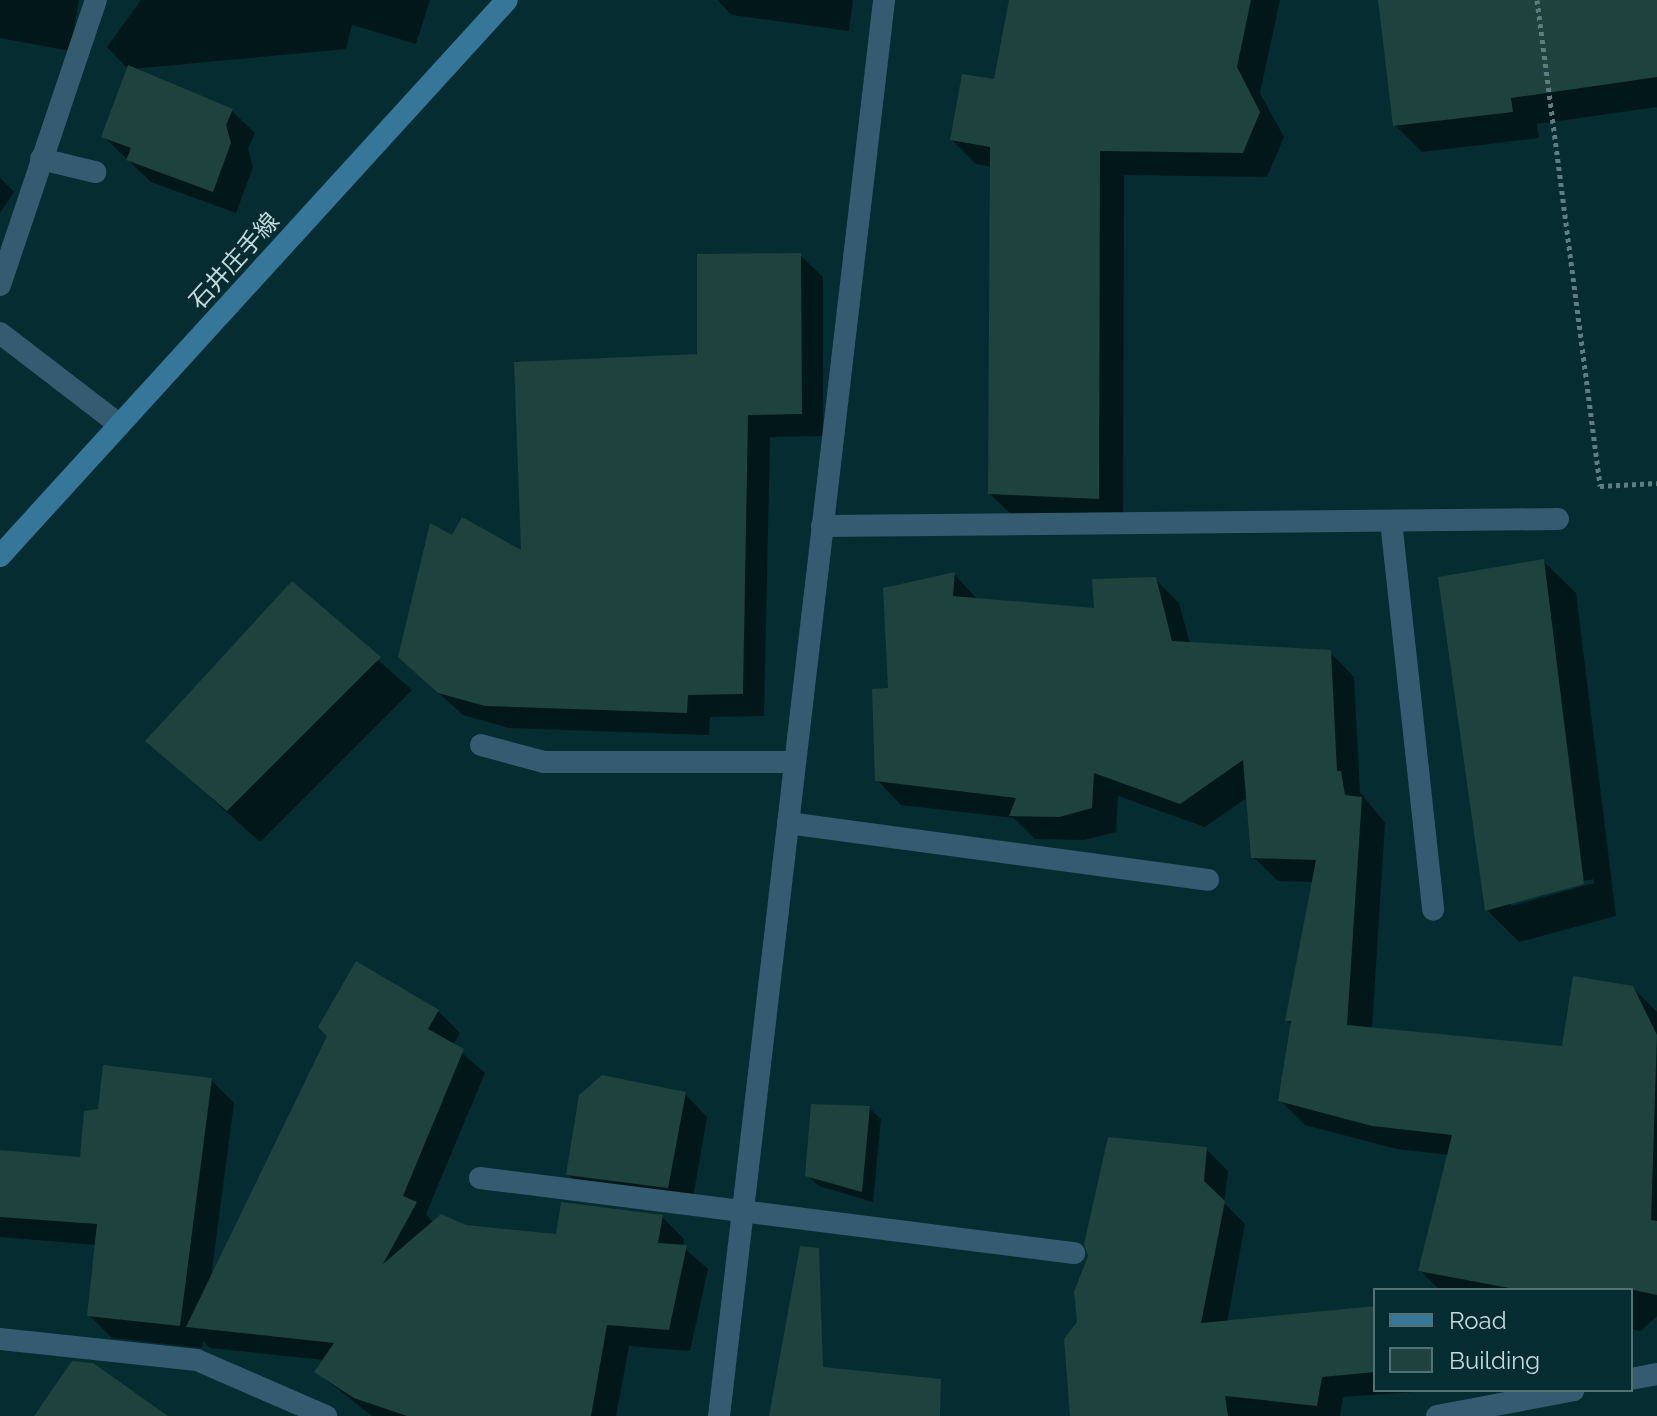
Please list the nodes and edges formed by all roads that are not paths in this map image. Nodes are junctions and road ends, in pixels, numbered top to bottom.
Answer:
1 (96, 0) edge
2 (507, 0) edge
3 (884, 0) edge
4 (41, 159) junction
5 (95, 172) dead end
6 (0, 285) edge
7 (0, 333) edge
8 (120, 425) junction
9 (1558, 519) dead end
10 (1391, 521) junction
11 (822, 526) junction
12 (0, 556) edge
13 (481, 745) dead end
14 (795, 762) junction
15 (788, 823) junction
16 (1208, 880) dead end
17 (1433, 910) dead end
18 (480, 1178) dead end
19 (743, 1212) junction
20 (1074, 1253) dead end
21 (0, 1339) edge
22 (1657, 1374) edge
23 (1633, 1379) edge
24 (1563, 1392) edge
25 (326, 1416) edge
26 (719, 1416) edge
27 (1437, 1416) edge

1 - 4 street
2 - 8 main road, 石井庄手線
3 - 11 street
4 - 5 street
4 - 6 street
7 - 8 street
8 - 12 main road, 石井庄手線
9 - 10 street
10 - 11 street
10 - 17 street
11 - 14 street
13 - 14 street
14 - 15 street
15 - 16 street
15 - 19 street
18 - 19 street
19 - 20 street
19 - 26 street
21 - 25 street
22 - 23 street
24 - 27 street

